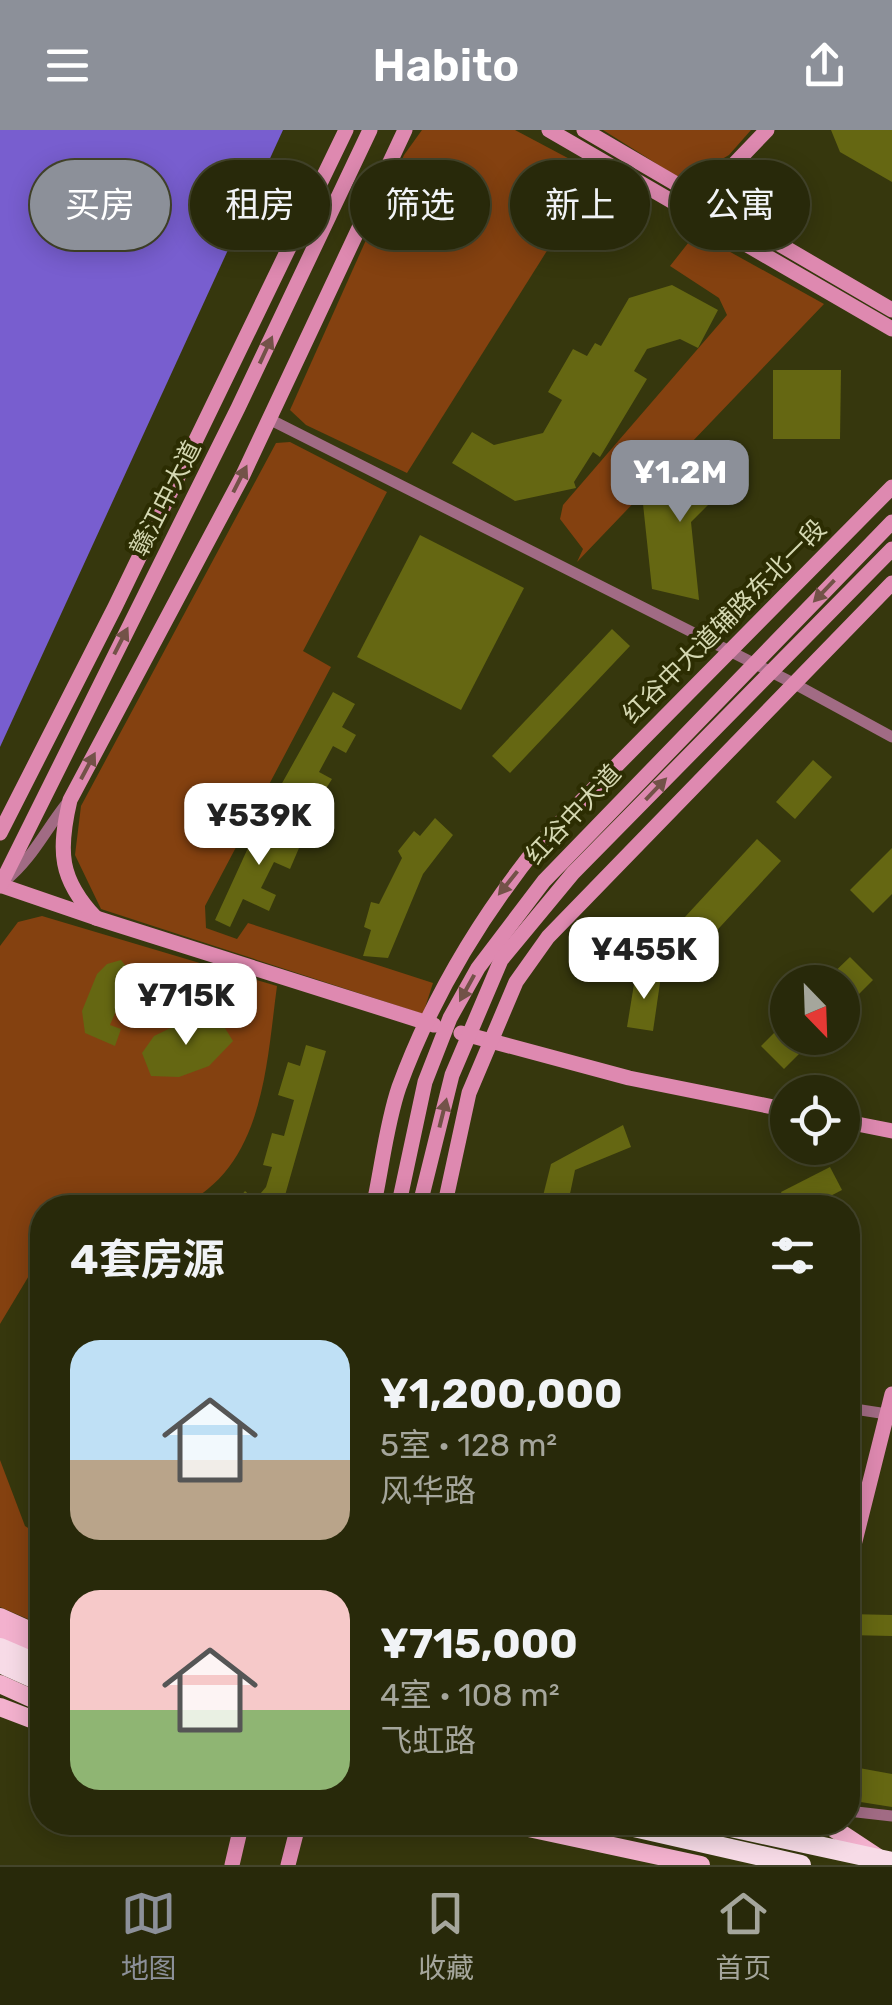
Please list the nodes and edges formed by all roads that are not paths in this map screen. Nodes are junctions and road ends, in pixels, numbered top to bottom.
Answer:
1 (346, 130) edge
2 (370, 130) edge
3 (405, 130) edge
4 (549, 130) edge
5 (584, 130) edge
6 (767, 130) edge
7 (737, 160) edge
8 (670, 180) edge
9 (670, 200) edge
10 (756, 250) edge
11 (789, 250) edge
12 (892, 310) edge
13 (892, 329) edge
14 (269, 419) junction
15 (892, 487) edge
16 (892, 522) edge
17 (892, 549) edge
18 (892, 583) edge
19 (728, 653) junction
20 (752, 664) junction
21 (770, 673) junction
22 (792, 684) junction
23 (892, 737) edge
24 (70, 800) junction
25 (0, 832) edge
26 (610, 836) junction
27 (0, 885) edge
28 (598, 885) junction
29 (96, 918) junction
30 (428, 1023) junction
31 (446, 1029) junction
32 (466, 1035) junction
33 (490, 1042) junction
34 (770, 1106) edge
35 (860, 1125) edge
36 (892, 1131) edge
37 (376, 1195) edge
38 (401, 1195) edge
39 (422, 1195) edge
40 (447, 1195) edge
41 (892, 1394) edge
42 (860, 1410) edge
43 (887, 1414) junction
44 (860, 1521) edge
45 (0, 1617) edge
46 (30, 1631) edge
47 (0, 1632) edge
48 (30, 1645) edge
49 (0, 1648) edge
50 (30, 1661) edge
51 (0, 1664) edge
52 (30, 1677) edge
53 (0, 1684) edge
54 (30, 1698) edge
55 (0, 1707) edge
56 (30, 1718) edge
57 (860, 1812) edge
58 (892, 1816) edge
59 (239, 1835) edge
60 (296, 1835) edge
61 (562, 1835) edge
62 (669, 1835) edge
63 (768, 1835) edge
64 (845, 1835) edge
65 (887, 1861) edge
66 (232, 1865) edge
67 (288, 1865) edge
68 (702, 1865) edge
69 (801, 1865) edge

1 - 25 street, 赣江中大道
27 -> 2 street, 赣江中大道
3 - 14 street
4 - 9 street
5 - 8 street
6 - 7 street
10 - 13 street
11 - 12 street
14 - 19 street
24 -> 14 street
15 - 19 street, 红谷中大道辅路东北一段
16 -> 20 street, 红谷中大道
17 - 21 street, 红谷中大道
18 - 22 street
19 - 20 street
19 -> 30 street, 红谷中大道辅路东北一段
20 - 21 street
20 -> 31 street, 红谷中大道
21 - 22 street
26 -> 21 street, 红谷中大道
22 - 23 street
22 - 28 street
24 - 27 street
24 - 29 street
26 - 28 street
26 - 32 street, 红谷中大道
27 - 29 street
28 - 33 street
29 - 30 street
30 - 31 street
30 - 37 street, 红谷中大道辅路东北一段
31 - 32 street
31 - 38 street, 红谷中大道
32 - 33 street
39 -> 32 street, 红谷中大道
33 - 34 street
33 - 40 street
35 - 36 street
41 - 43 street
42 - 43 street
43 - 44 street
45 - 46 main road
47 - 48 main road
49 - 50 highway
51 - 52 highway
53 - 54 main road
55 - 56 main road
57 - 58 street
59 - 66 street
60 - 67 street
61 - 68 main road
62 - 69 highway
63 - 65 highway
64 - 65 main road

